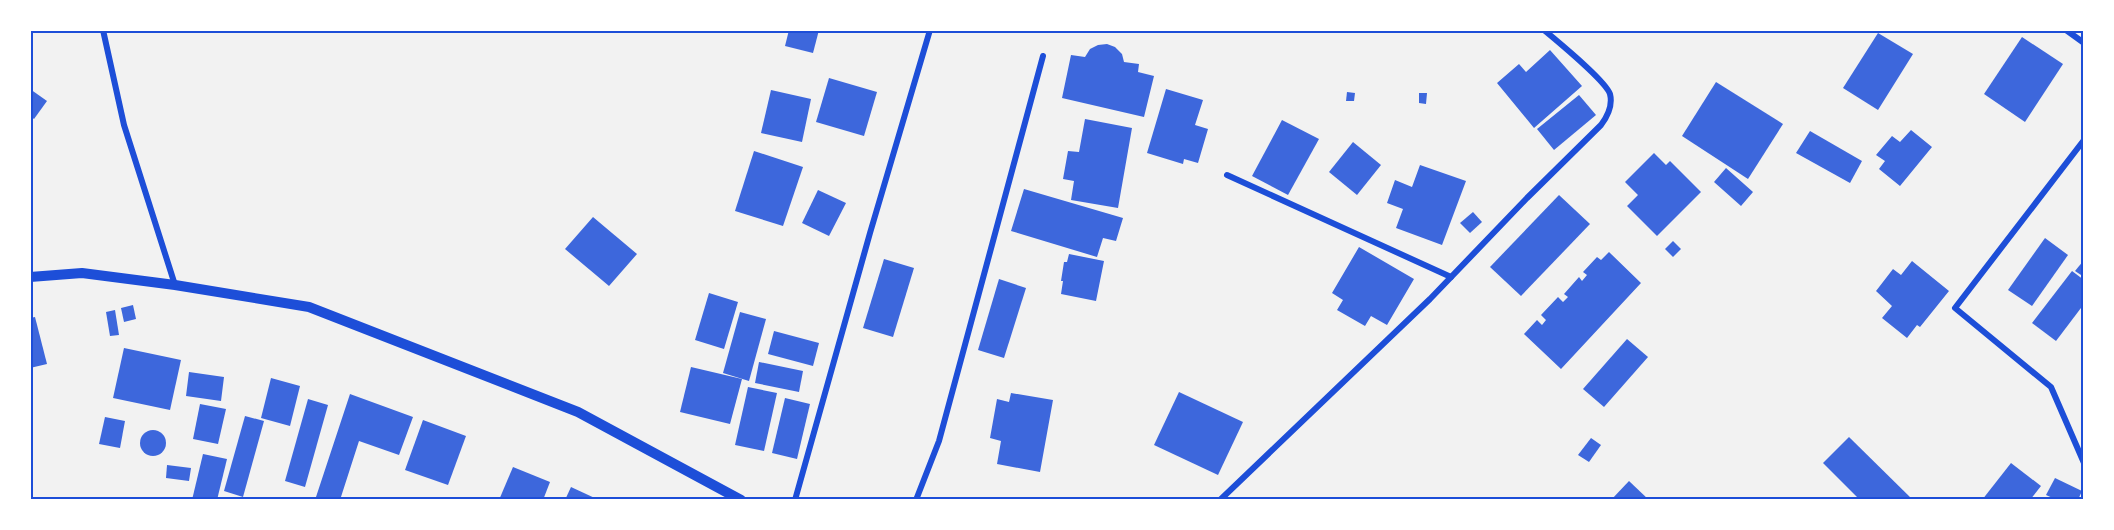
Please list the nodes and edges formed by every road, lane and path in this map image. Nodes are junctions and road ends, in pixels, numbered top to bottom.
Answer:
1 (103, 30) edge
2 (930, 30) edge
3 (1544, 30) edge
4 (2066, 30) edge
5 (2084, 43) edge
6 (1043, 56) dead end
7 (2084, 140) edge
8 (1227, 175) dead end
9 (30, 277) edge
10 (1451, 277) junction
11 (175, 285) junction
12 (2084, 463) edge
13 (741, 500) edge
14 (795, 500) edge
15 (916, 500) edge
16 (1220, 500) edge

1 - 11 street
2 - 14 street
3 - 10 street
4 - 5 street
6 - 15 street
7 - 12 street
8 - 10 street
9 - 11 street
10 - 16 street
11 - 13 street

